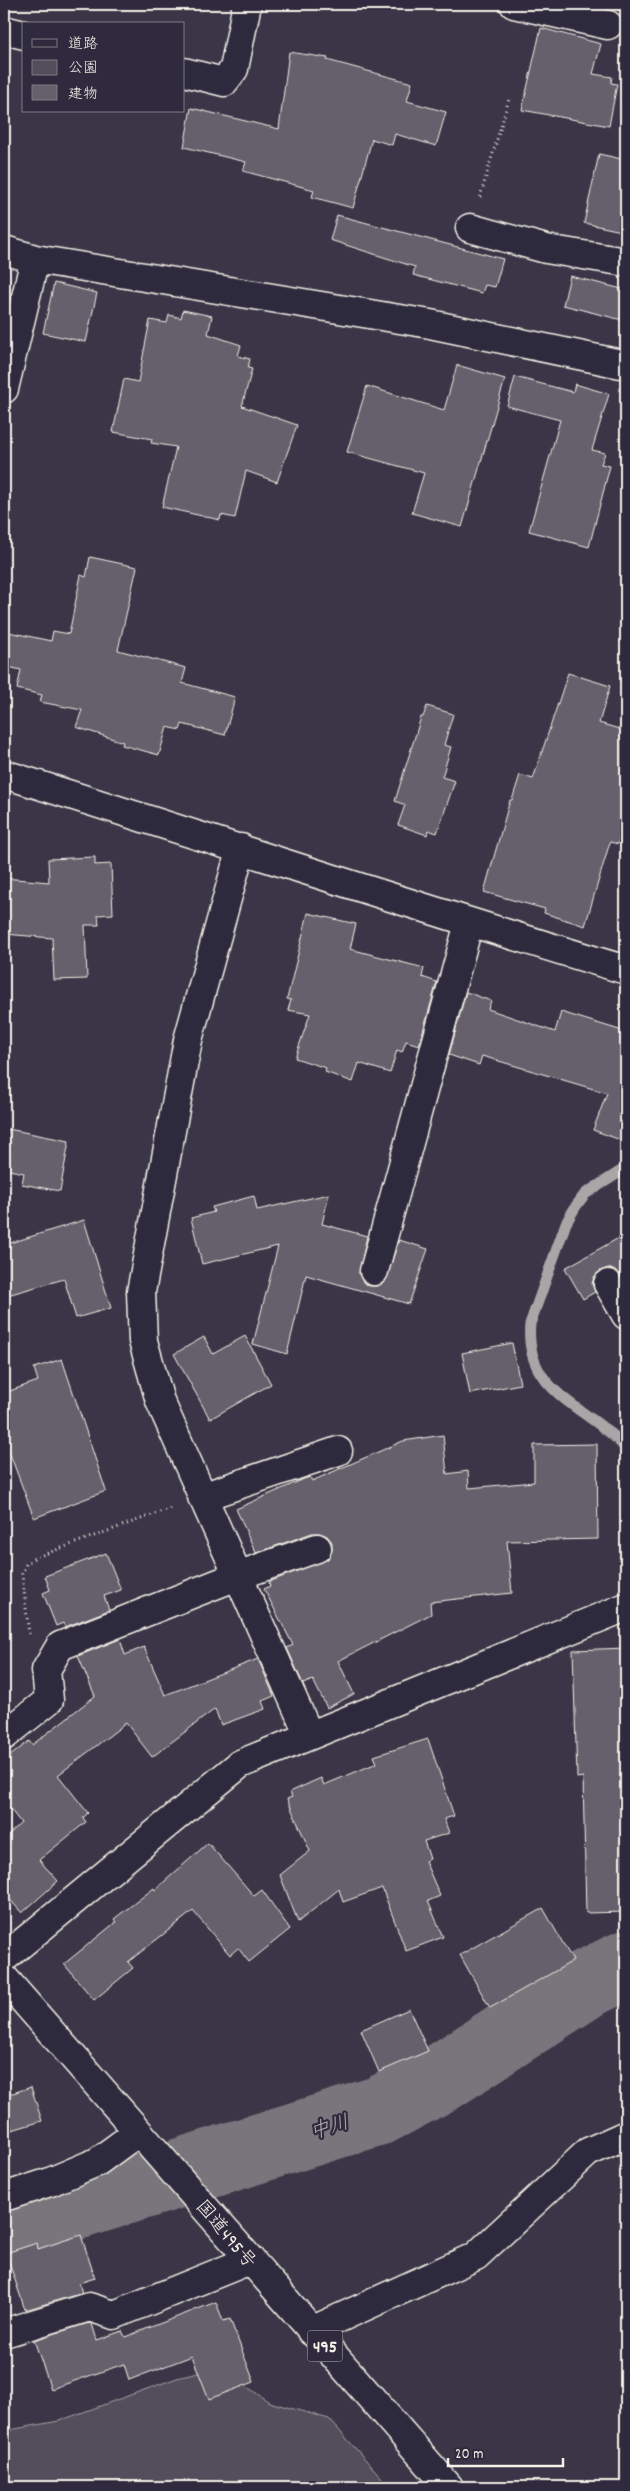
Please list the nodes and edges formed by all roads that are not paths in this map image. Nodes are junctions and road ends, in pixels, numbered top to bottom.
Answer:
1 (247, 4) edge
2 (514, 4) edge
3 (608, 25) dead end
4 (4, 30) edge
5 (22, 34) edge
6 (185, 72) edge
7 (470, 228) road end
8 (4, 250) edge
9 (35, 259) junction
10 (626, 262) edge
11 (626, 365) edge
12 (4, 389) edge
13 (4, 774) edge
14 (241, 848) junction
15 (469, 923) junction
16 (626, 970) edge
17 (374, 1271) dead end
18 (608, 1284) dead end
19 (626, 1315) edge
20 (338, 1451) dead end
21 (202, 1497) junction
22 (317, 1548) dead end
23 (237, 1576) junction
24 (626, 1607) edge
25 (309, 1735) junction
26 (4, 1736) edge
27 (4, 1958) edge
28 (4, 1978) edge
29 (138, 2132) junction
30 (626, 2135) edge
31 (4, 2197) edge
32 (250, 2260) junction
33 (311, 2331) junction
34 (4, 2333) edge
35 (449, 2487) edge

1 - 6 main road
2 - 3 main road
4 - 5 main road
7 - 10 main road
8 - 9 main road
9 - 11 main road
9 - 12 main road
13 - 14 main road
14 - 15 main road
14 - 21 main road
15 - 16 main road
15 - 17 main road
18 - 19 main road
20 - 21 main road
21 - 23 main road
22 - 23 main road
23 - 25 main road
23 - 26 main road
24 - 25 main road
25 - 27 main road
28 - 29 main road, 国道495号 / 495
29 - 31 main road
29 - 32 main road, 国道495号 / 495
30 - 33 main road
32 - 33 main road, 国道495号 / 495
32 - 34 main road
33 - 35 main road, 国道495号 / 495

